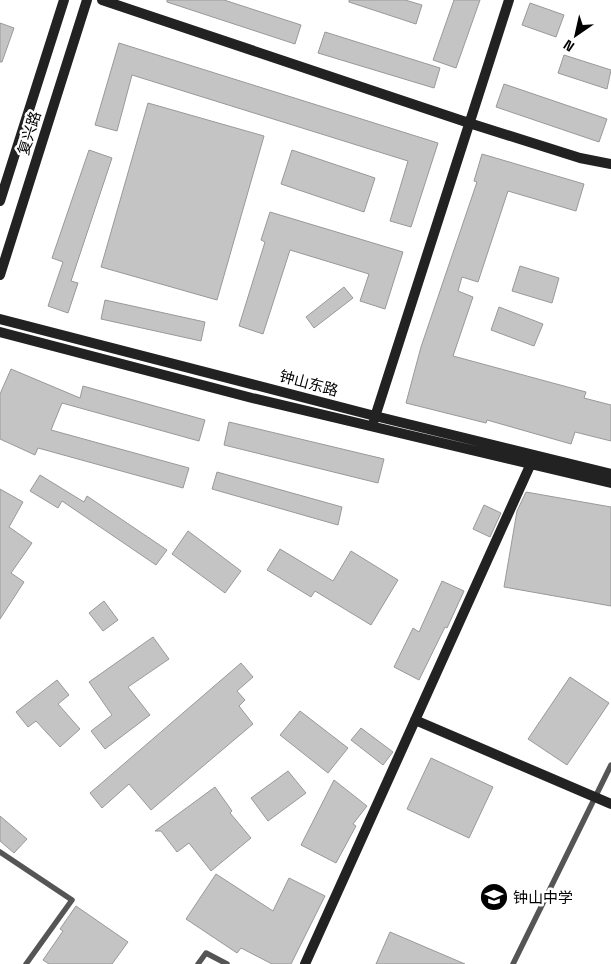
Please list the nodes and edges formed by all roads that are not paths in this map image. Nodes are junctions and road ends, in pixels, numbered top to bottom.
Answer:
1 (64, 0) edge
2 (86, 0) edge
3 (102, 0) edge
4 (509, 0) edge
5 (470, 124) junction
6 (611, 164) edge
7 (0, 201) edge
8 (0, 275) edge
9 (0, 319) edge
10 (0, 332) edge
11 (375, 416) junction
12 (372, 426) junction
13 (533, 460) junction
14 (611, 474) edge
15 (611, 483) edge
16 (415, 720) junction
17 (611, 765) edge
18 (594, 797) junction
19 (611, 804) edge
20 (0, 852) edge
21 (26, 964) edge
22 (198, 964) edge
23 (227, 964) edge
24 (305, 964) edge
25 (513, 964) edge

1 - 7 main road, 复兴路
2 - 8 main road, 复兴路
3 - 5 main road
4 - 5 main road
5 - 6 main road
5 - 11 main road
9 - 11 main road, 钟山东路
10 - 12 main road, 钟山东路
11 - 12 main road
11 - 13 main road, 钟山东路
12 - 13 main road, 钟山东路
13 - 14 main road, 钟山东路
13 - 15 main road, 钟山东路
13 - 16 main road
16 - 18 main road
16 - 24 main road
17 - 18 lane
18 - 19 main road
18 - 25 lane
20 - 21 lane
22 - 23 lane

